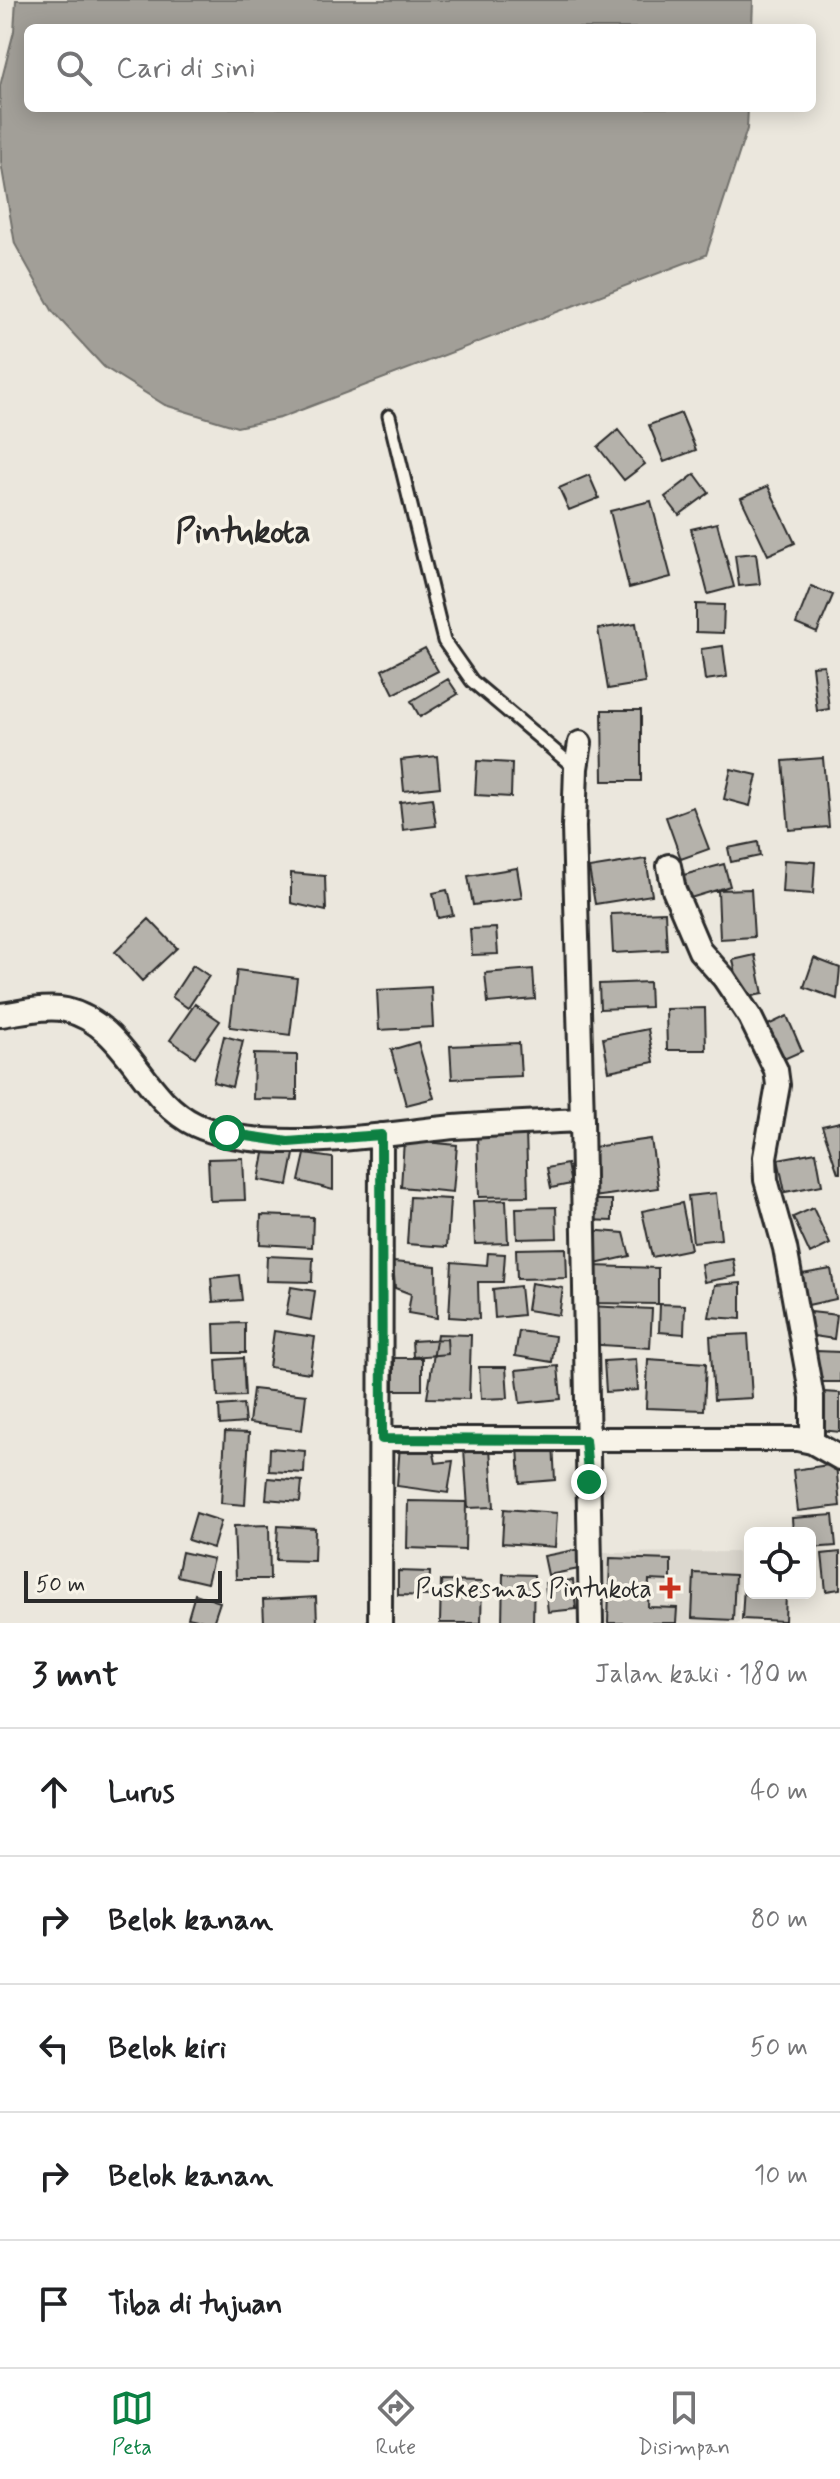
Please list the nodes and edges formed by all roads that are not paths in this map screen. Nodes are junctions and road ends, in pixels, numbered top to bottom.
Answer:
1 (389, 416) dead end
2 (580, 743) dead end
3 (576, 768) junction
4 (669, 866) dead end
5 (0, 1015) edge
6 (582, 1120) junction
7 (381, 1135) junction
8 (382, 1439) junction
9 (585, 1440) junction
10 (812, 1442) junction
11 (840, 1458) edge
12 (380, 1623) edge
13 (591, 1623) edge

1 - 3 lane
2 - 3 street
3 - 6 street
4 - 10 street
5 - 7 street
6 - 7 street
6 - 9 street
7 - 8 street
8 - 9 street
8 - 12 street
9 - 10 street
9 - 13 street
10 - 11 street

